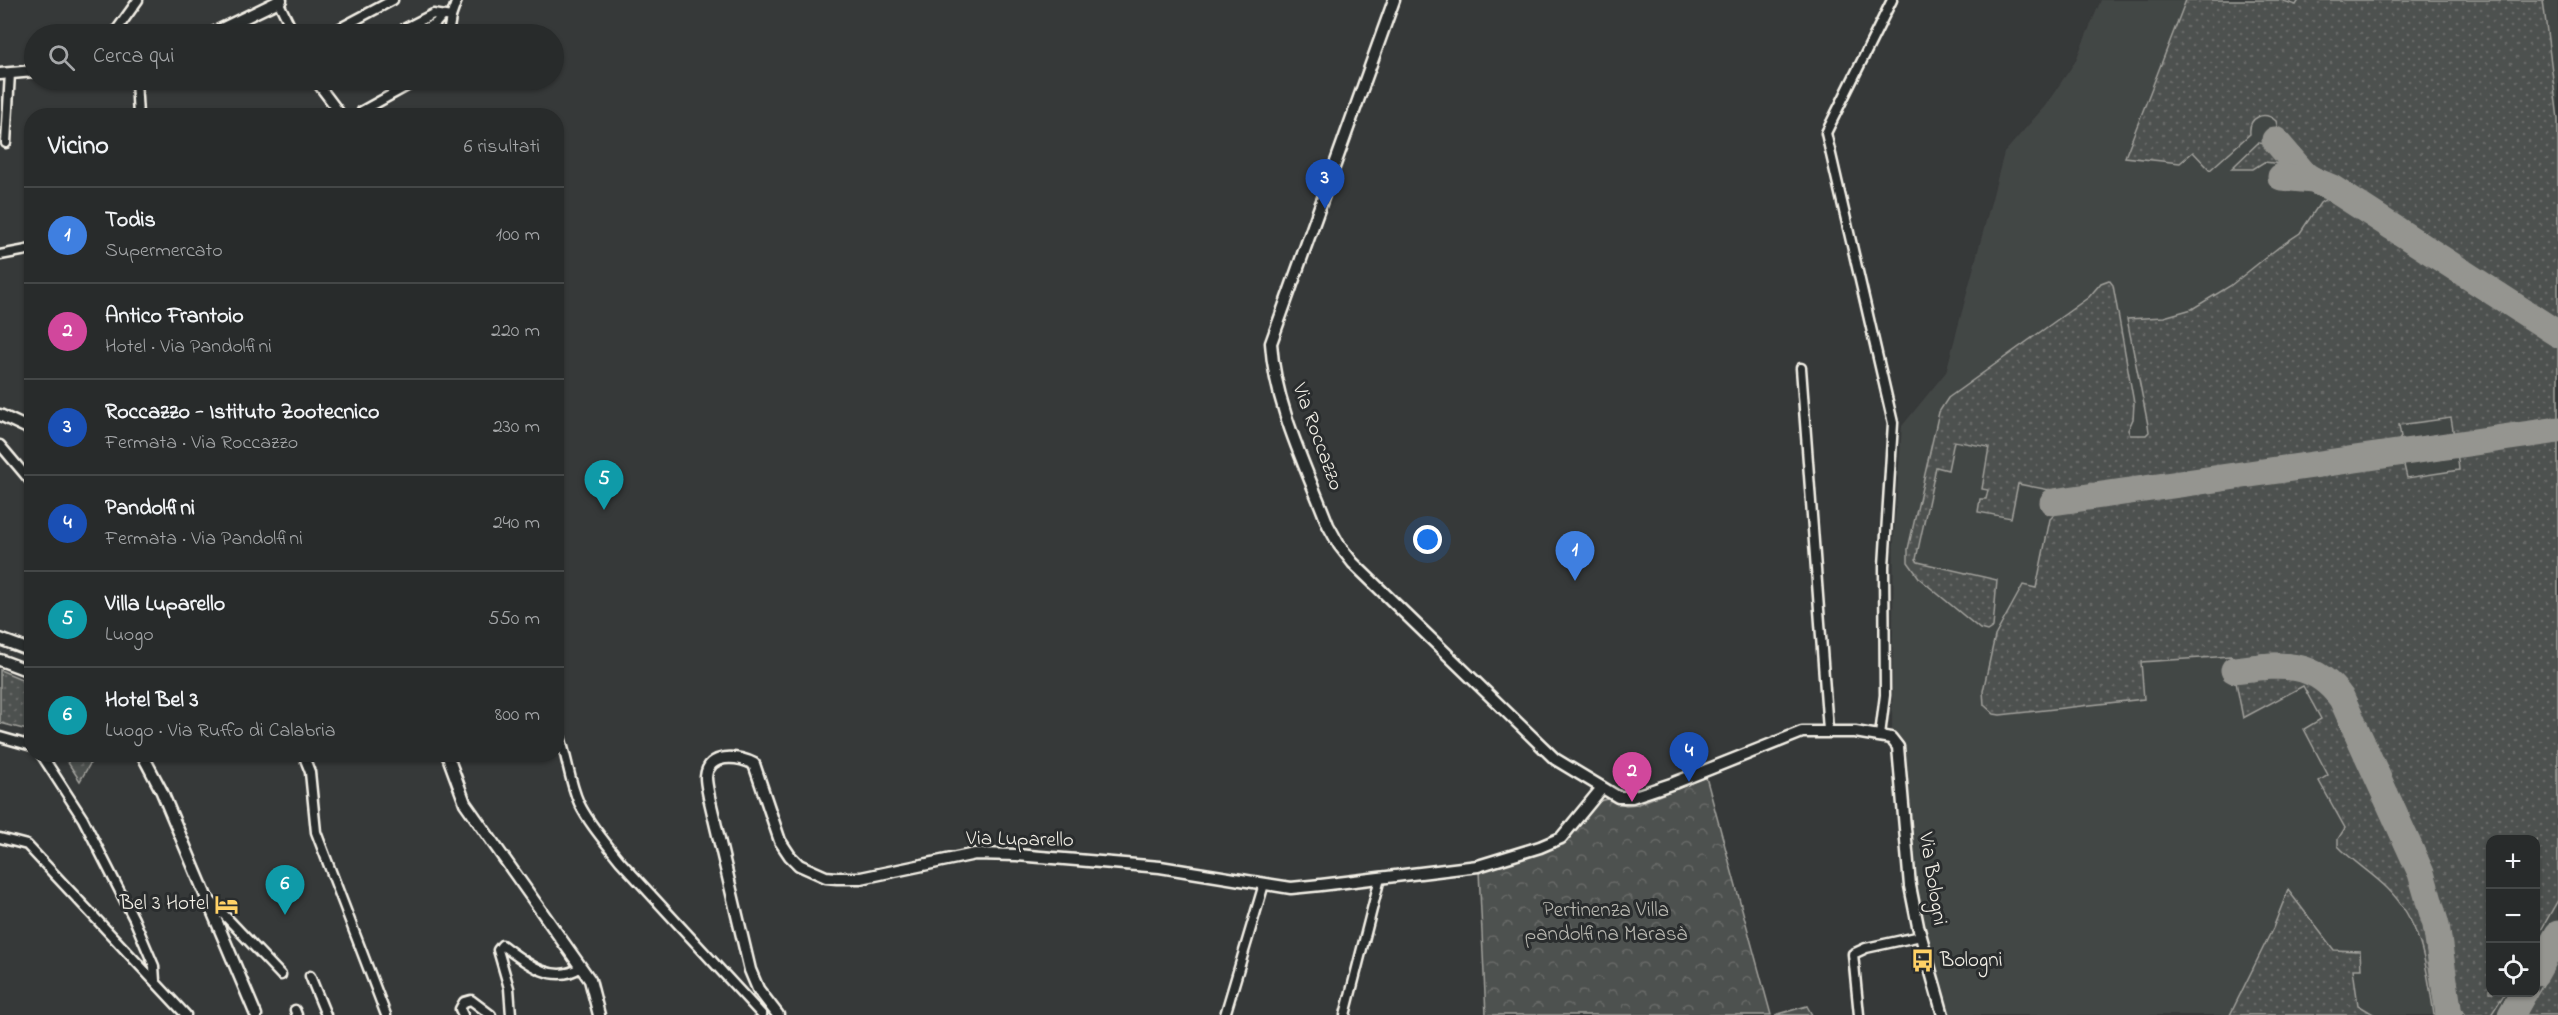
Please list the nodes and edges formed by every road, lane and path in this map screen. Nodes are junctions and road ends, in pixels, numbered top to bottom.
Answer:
1 (138, 0) edge
2 (393, 0) edge
3 (457, 0) edge
4 (1394, 0) edge
5 (1892, 0) edge
6 (274, 2) edge
7 (446, 16) junction
8 (121, 24) edge
9 (231, 24) edge
10 (288, 24) edge
11 (347, 24) edge
12 (415, 24) edge
13 (434, 24) edge
14 (447, 24) edge
15 (24, 72) edge
16 (5, 73) edge
17 (137, 90) edge
18 (322, 90) edge
19 (400, 90) edge
20 (138, 108) edge
21 (336, 108) edge
22 (367, 108) edge
23 (6, 143) dead end
24 (24, 250) edge
25 (0, 255) edge
26 (1801, 368) dead end
27 (0, 415) edge
28 (24, 426) edge
29 (0, 445) edge
30 (24, 474) edge
31 (0, 639) edge
32 (24, 648) edge
33 (0, 660) edge
34 (24, 669) edge
35 (1828, 730) junction
36 (1880, 735) junction
37 (0, 737) edge
38 (564, 743) edge
39 (24, 744) edge
40 (46, 762) edge
41 (146, 762) edge
42 (306, 762) edge
43 (450, 762) edge
44 (1602, 788) junction
45 (0, 838) edge
46 (1380, 878) junction
47 (1264, 884) junction
48 (205, 894) junction
49 (1921, 936) junction
50 (581, 967) junction
51 (281, 975) dead end
52 (310, 976) dead end
53 (155, 981) junction
54 (186, 1015) edge
55 (256, 1015) edge
56 (326, 1015) edge
57 (386, 1015) edge
58 (463, 1015) edge
59 (491, 1015) edge
60 (511, 1015) edge
61 (600, 1015) edge
62 (762, 1015) edge
63 (778, 1015) edge
64 (1225, 1015) edge
65 (1345, 1015) edge
66 (1859, 1015) edge
67 (1942, 1015) edge

1 - 8 street
2 - 11 street
3 - 7 street
4 - 44 street, Via Roccazzo
5 - 36 street
6 - 9 street
6 - 10 street
7 - 12 street
7 - 13 street
7 - 14 street
15 - 16 street
16 - 23 street
17 - 20 street
18 - 21 street
19 - 22 street
24 - 25 street
26 - 35 street
27 - 28 street
29 - 30 street
31 - 32 street
33 - 34 street
35 - 36 street, Via Roccazzo
35 - 44 street, Via Roccazzo
36 - 49 street, Via Bologni
37 - 39 street
38 - 62 street
40 - 53 street
41 - 48 street
42 - 57 street
43 - 50 street
44 - 46 street, Via Luparello
45 - 53 street
46 - 47 street, Via Luparello
46 - 65 street
47 - 63 street, Via Luparello
47 - 64 street
48 - 51 street
48 - 55 street
49 - 66 street
49 - 67 street, Via Bologni
50 - 60 street
50 - 61 street
52 - 56 street
53 - 54 street
58 - 59 street

